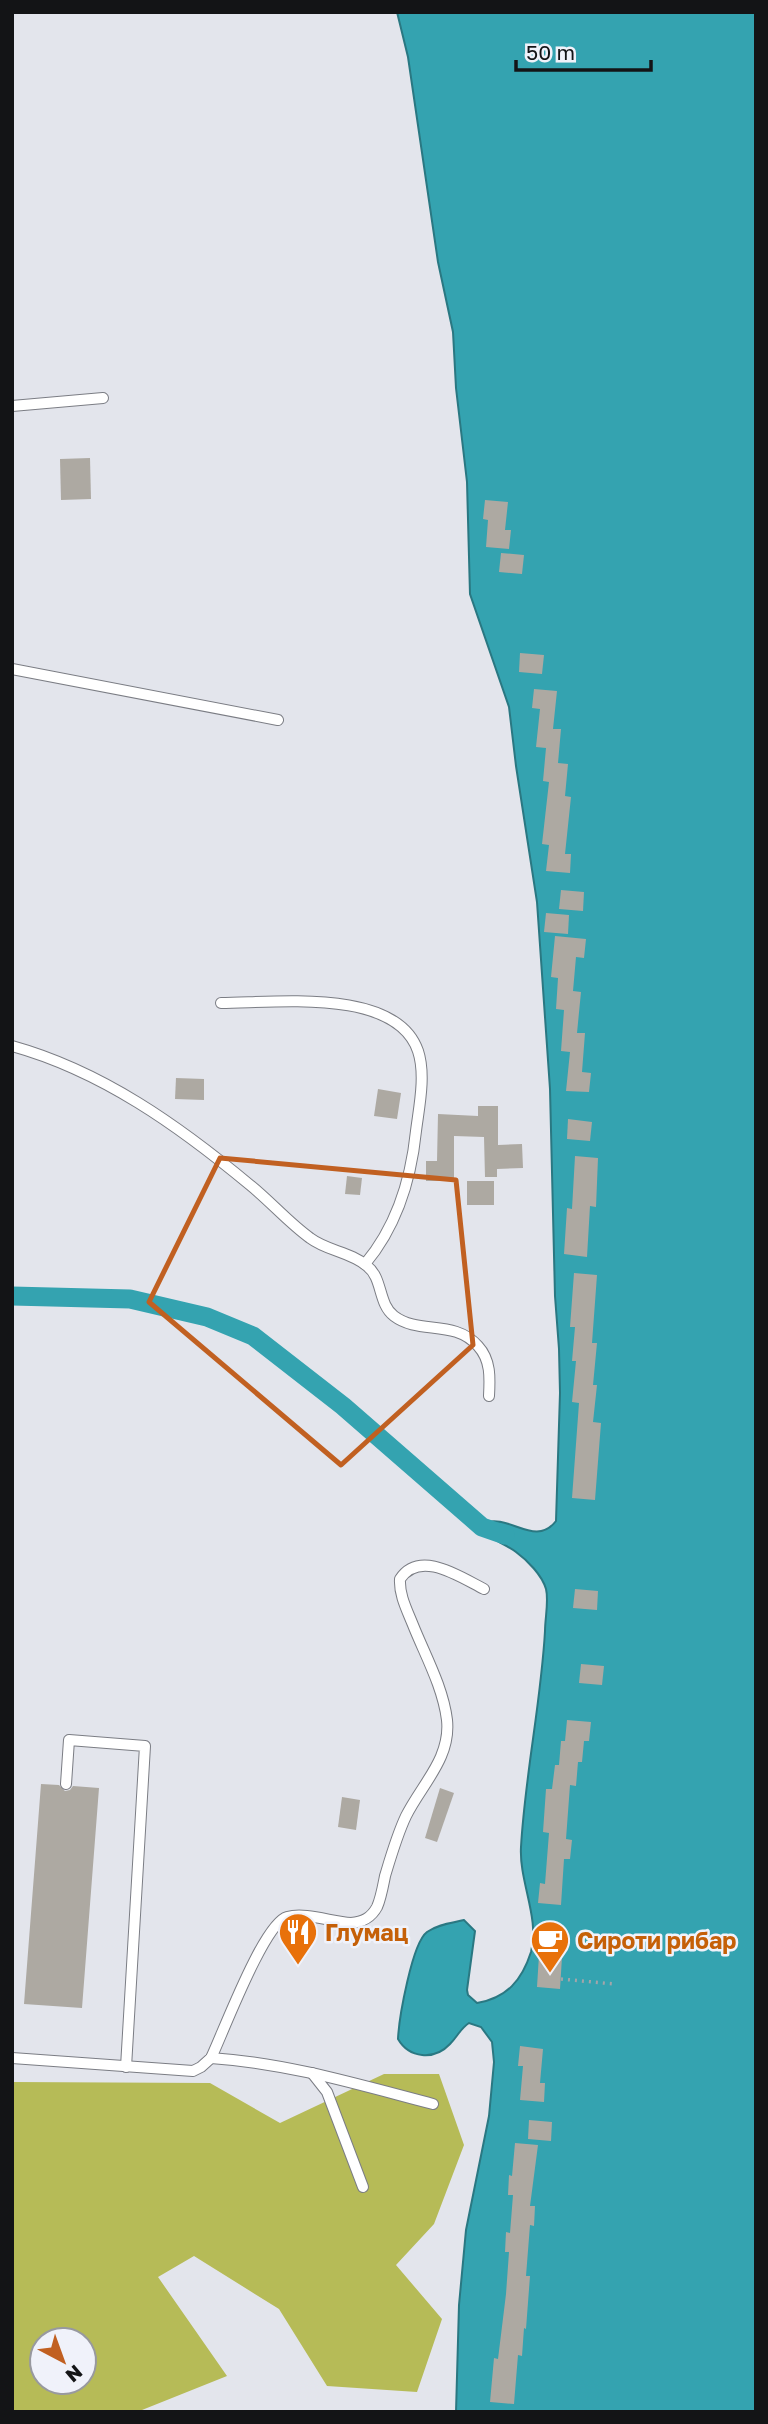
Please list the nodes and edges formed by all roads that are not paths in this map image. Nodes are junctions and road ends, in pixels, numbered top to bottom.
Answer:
1 (103, 398) dead end
2 (12, 406) edge
3 (12, 669) edge
4 (278, 720) dead end
5 (221, 1003) dead end
6 (12, 1046) edge
7 (365, 1264) junction
8 (489, 1396) dead end
9 (484, 1589) dead end
10 (66, 1784) dead end
11 (12, 2058) edge
12 (211, 2058) junction
13 (126, 2067) junction
14 (312, 2073) junction
15 (433, 2104) dead end
16 (363, 2187) dead end

1 - 2 lane
3 - 4 lane
5 - 7 lane
6 - 7 lane
7 - 8 lane
9 - 12 lane
10 - 13 lane
11 - 13 lane
12 - 13 lane
12 - 14 lane
14 - 15 lane
14 - 16 lane

